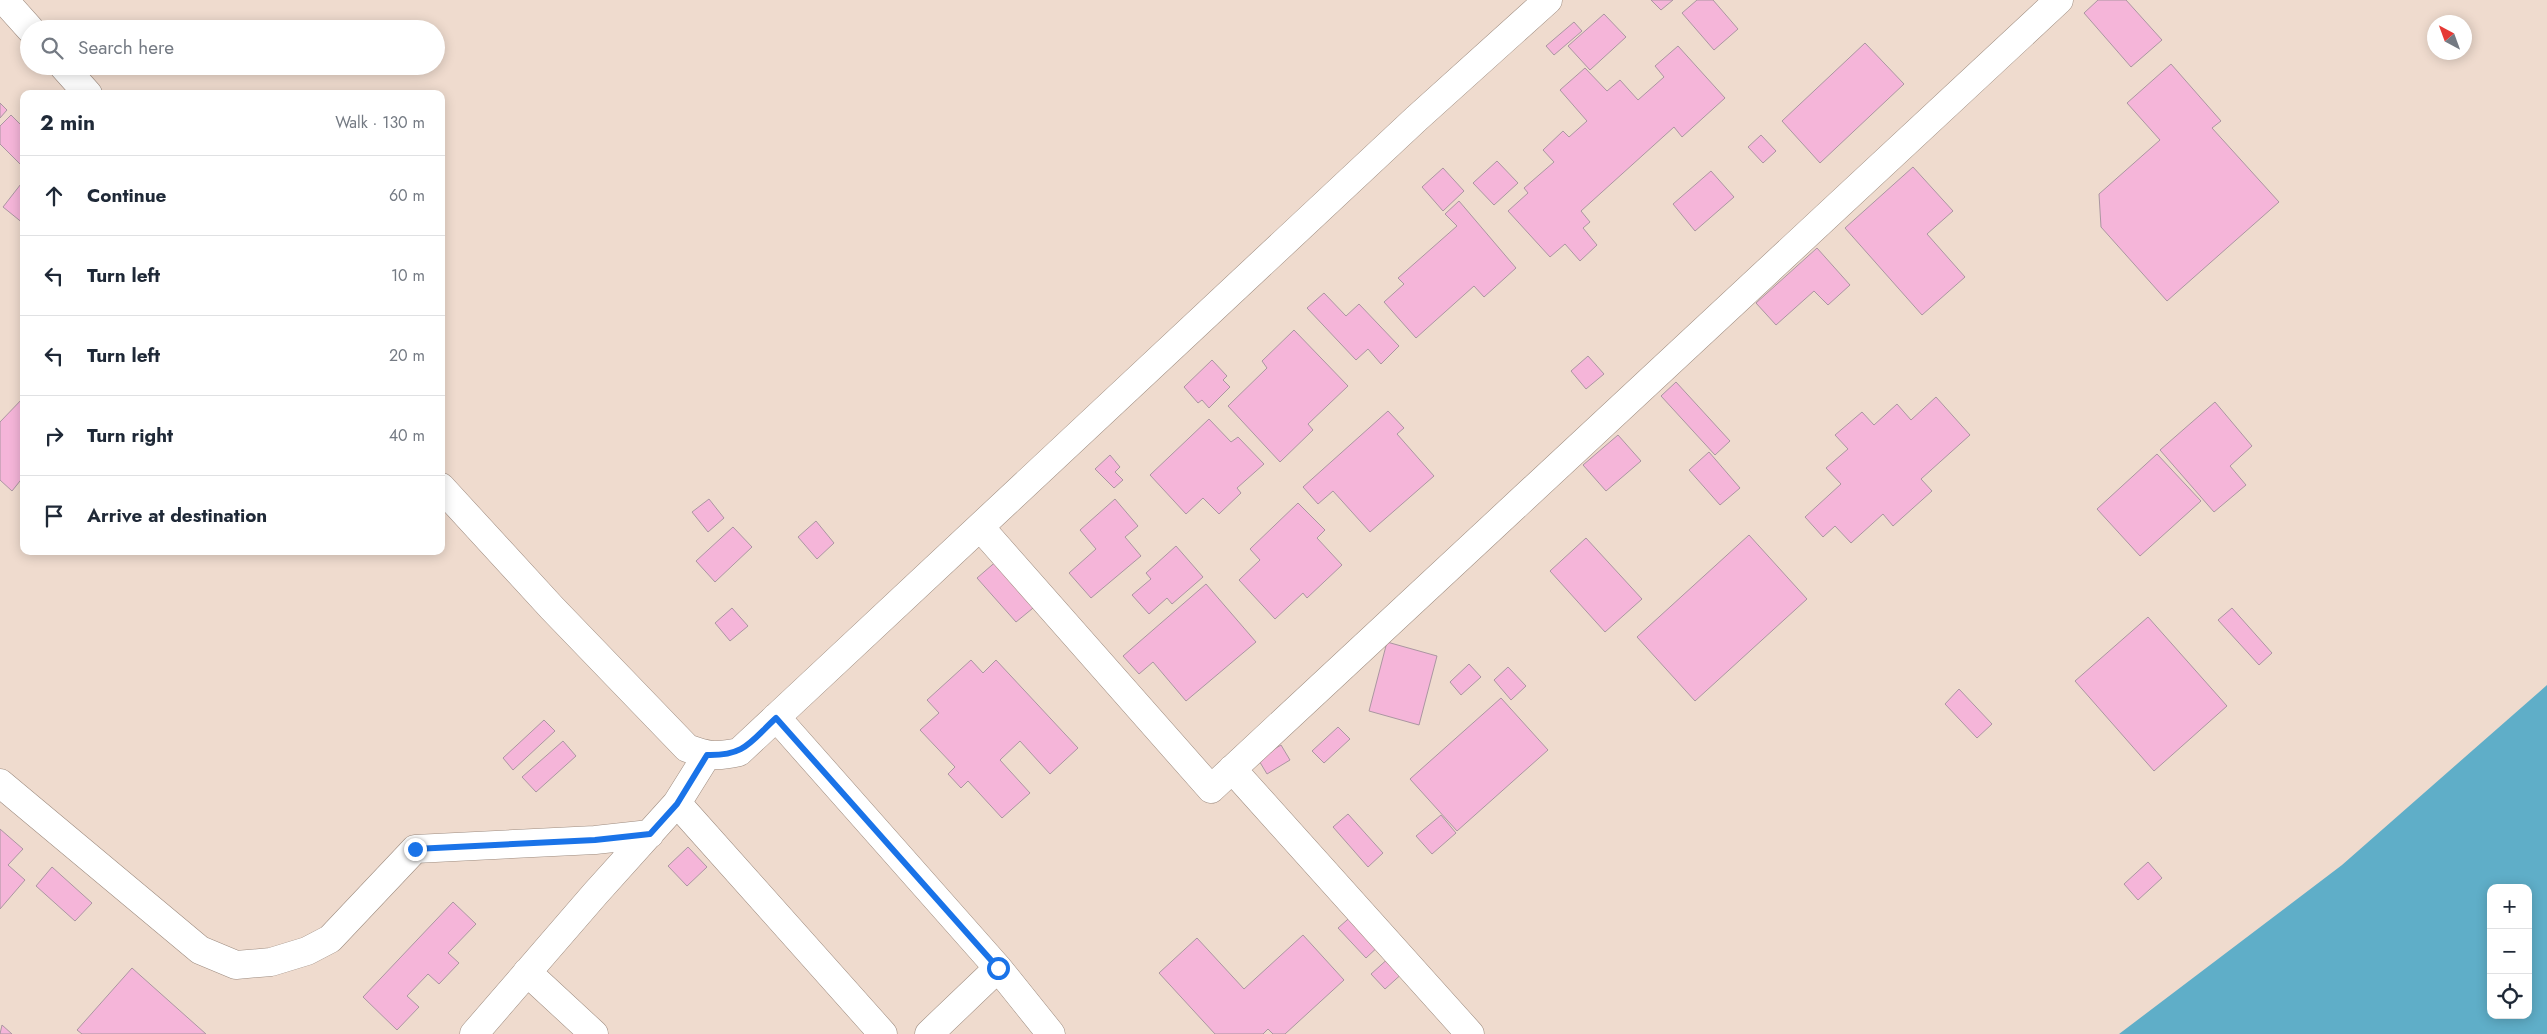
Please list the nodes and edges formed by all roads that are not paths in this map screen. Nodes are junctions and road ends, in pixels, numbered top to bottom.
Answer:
1 (4, 0) edge
2 (1548, 0) edge
3 (2059, 0) edge
4 (22, 20) edge
5 (71, 75) edge
6 (84, 90) edge
7 (445, 491) edge
8 (980, 527) junction
9 (776, 718) junction
10 (707, 755) junction
11 (1232, 769) junction
12 (0, 783) edge
13 (677, 804) junction
14 (650, 834) junction
15 (998, 968) junction
16 (527, 972) junction
17 (474, 1034) edge
18 (594, 1034) edge
19 (883, 1034) edge
20 (928, 1034) edge
21 (1051, 1034) edge
22 (1470, 1034) edge

1 - 4 street
2 - 8 street
3 - 11 street
5 - 6 street
7 - 10 street
8 - 9 street
8 - 11 street
9 - 10 street
9 - 15 street
10 - 13 street
11 - 22 street
12 - 14 street
13 - 14 street
13 - 19 street
14 - 16 street
15 - 20 street
15 - 21 street
16 - 17 street
16 - 18 street

